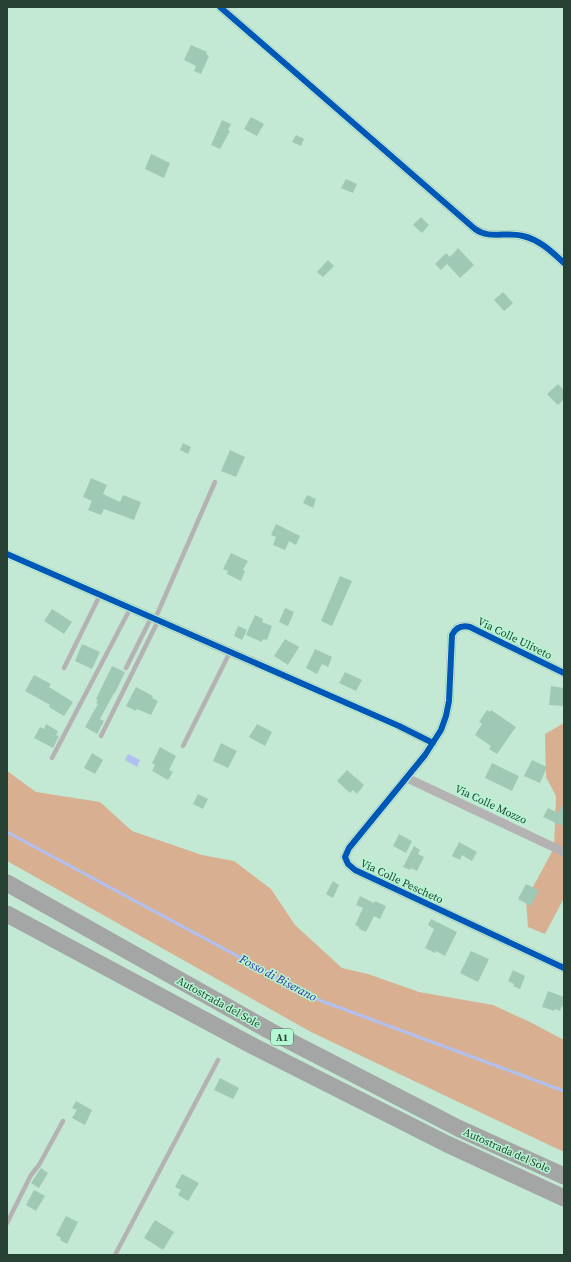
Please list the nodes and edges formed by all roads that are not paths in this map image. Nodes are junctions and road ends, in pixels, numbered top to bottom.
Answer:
1 (220, 7) edge
2 (564, 263) edge
3 (215, 482) dead end
4 (7, 554) edge
5 (100, 595) junction
6 (130, 608) junction
7 (155, 619) junction
8 (230, 652) junction
9 (64, 668) dead end
10 (126, 668) dead end
11 (564, 673) edge
12 (101, 736) dead end
13 (433, 743) junction
14 (183, 746) dead end
15 (52, 758) dead end
16 (407, 778) junction
17 (564, 852) edge
18 (7, 883) edge
19 (7, 914) edge
20 (564, 968) edge
21 (218, 1060) dead end
22 (63, 1121) dead end
23 (564, 1176) edge
24 (564, 1198) edge
25 (7, 1223) edge
26 (115, 1255) edge

1 - 2 street
3 - 7 lane
4 - 5 street
5 - 6 street
5 - 9 lane
6 - 7 street
6 - 15 lane
7 - 8 street
7 - 10 lane
7 - 12 lane
8 - 13 street
8 - 14 lane
11 - 13 street, Via Colle Uliveto
13 - 16 street, Via Colle Pescheto
16 - 17 street, Via Colle Mozzo
16 - 20 street, Via Colle Pescheto
18 - 23 highway, Autostrada del Sole / A1
19 - 24 highway, Autostrada del Sole / A1
21 - 26 lane
22 - 25 lane

